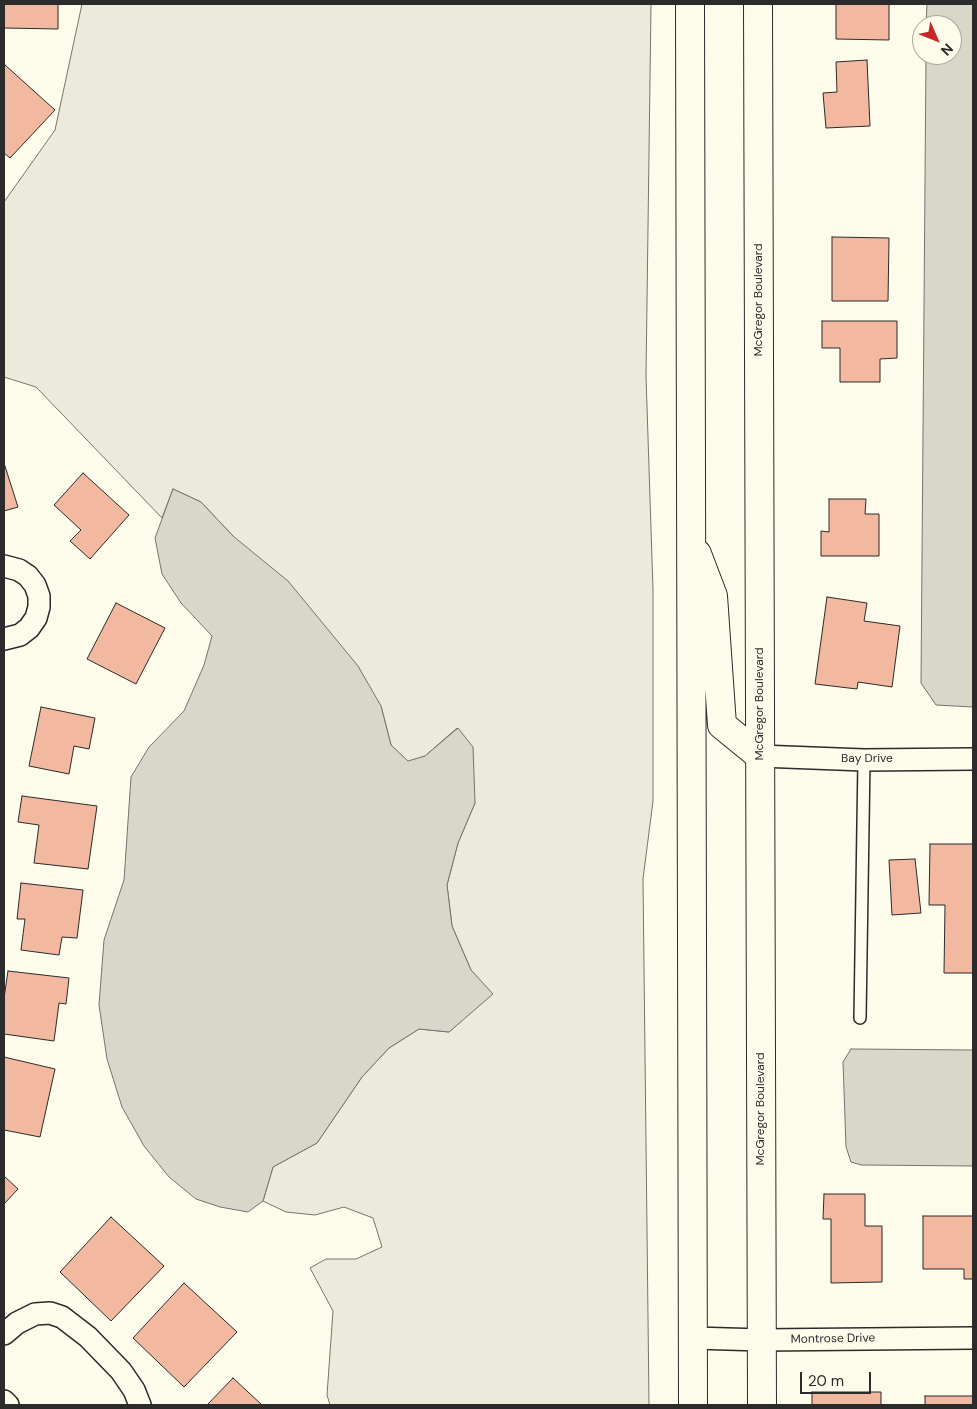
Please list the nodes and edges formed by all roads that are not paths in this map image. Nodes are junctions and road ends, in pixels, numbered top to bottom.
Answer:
1 (690, 4) edge
2 (758, 4) edge
3 (691, 536) junction
4 (4, 566) edge
5 (4, 639) edge
6 (760, 756) junction
7 (973, 759) edge
8 (864, 760) junction
9 (860, 1018) dead end
10 (4, 1334) edge
11 (693, 1338) junction
12 (973, 1338) edge
13 (762, 1340) junction
14 (4, 1401) edge
15 (8, 1405) edge
16 (140, 1405) edge
17 (693, 1405) edge
18 (762, 1405) edge

1 - 3 main road
2 - 6 main road, McGregor Boulevard
3 - 6 main road
3 - 11 main road
4 - 5 street
6 - 8 street, Bay Drive
6 - 13 main road, McGregor Boulevard
7 - 8 street, Bay Drive
8 - 9 lane
10 - 16 street
11 - 13 street, Montrose Drive
11 - 17 main road
12 - 13 street, Montrose Drive
13 - 18 main road, McGregor Boulevard
14 - 15 street

